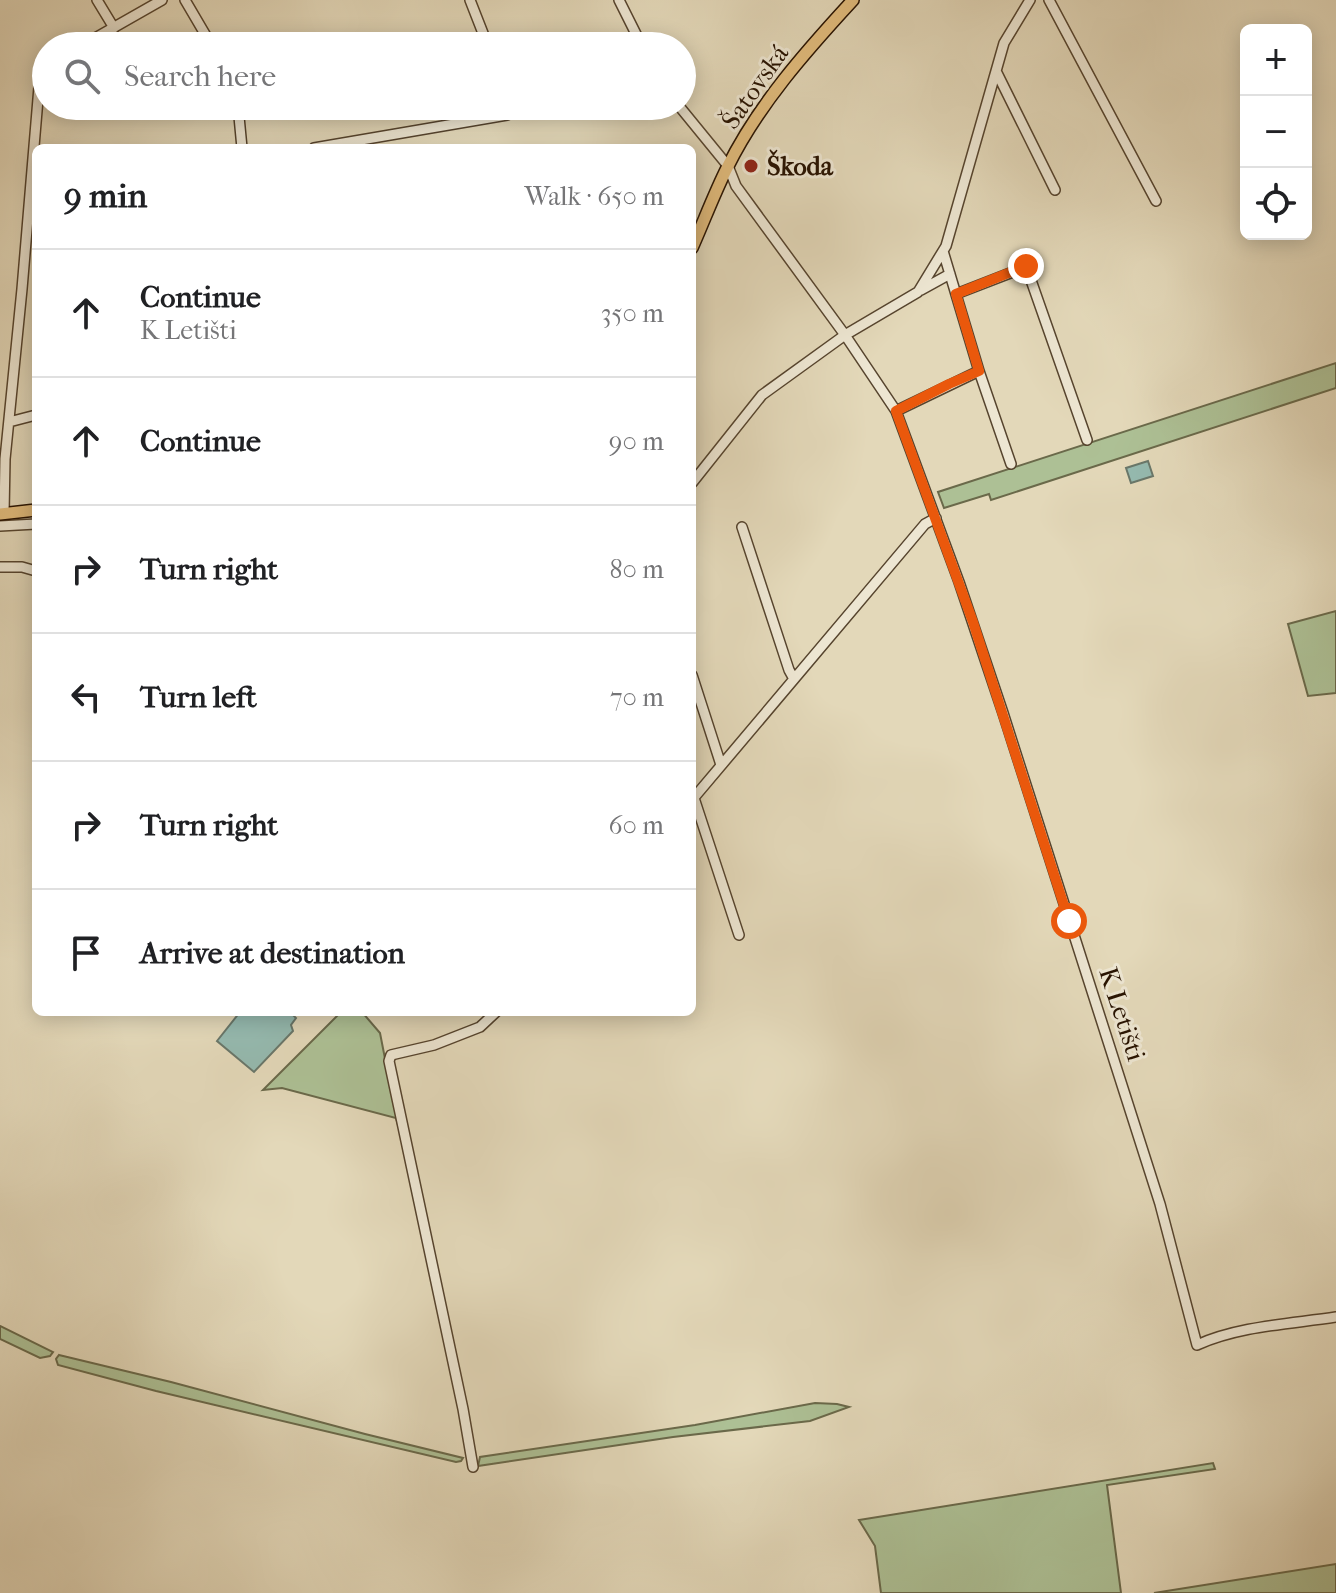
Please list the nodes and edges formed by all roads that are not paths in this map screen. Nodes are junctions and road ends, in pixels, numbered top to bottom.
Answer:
1 (97, 0) edge
2 (162, 0) edge
3 (185, 0) edge
4 (470, 0) edge
5 (619, 0) edge
6 (853, 0) edge
7 (1030, 0) edge
8 (1049, 0) edge
9 (114, 28) junction
10 (107, 32) edge
11 (204, 32) edge
12 (481, 32) edge
13 (635, 32) edge
14 (996, 71) junction
15 (39, 120) edge
16 (239, 120) edge
17 (478, 120) edge
18 (690, 120) edge
19 (36, 144) edge
20 (242, 144) edge
21 (337, 144) edge
22 (728, 166) junction
23 (1055, 190) dead end
24 (1156, 201) dead end
25 (32, 221) edge
26 (696, 239) edge
27 (943, 251) junction
28 (950, 274) junction
29 (918, 292) junction
30 (956, 294) junction
31 (845, 335) junction
32 (979, 371) junction
33 (896, 411) junction
34 (32, 416) edge
35 (9, 422) junction
36 (1087, 440) dead end
37 (1011, 464) dead end
38 (696, 478) edge
39 (32, 510) edge
40 (2, 514) edge
41 (936, 518) junction
42 (32, 524) edge
43 (0, 526) edge
44 (742, 527) dead end
45 (0, 567) edge
46 (32, 570) edge
47 (794, 679) junction
48 (696, 687) edge
49 (721, 765) junction
50 (696, 795) edge
51 (696, 808) edge
52 (739, 935) dead end
53 (492, 1016) edge
54 (1336, 1317) edge
55 (473, 1467) dead end

1 - 9 street
2 - 9 street
3 - 11 street
4 - 12 street
5 - 13 street
6 - 22 main road, Šatovská
7 - 14 street
8 - 24 street
9 - 10 street
14 - 23 street
14 - 27 street
15 - 19 street
16 - 20 street
17 - 21 street
18 - 22 street
22 - 26 main road, Šatovská
22 - 31 street
25 - 35 street
27 - 28 street
27 - 29 street
28 - 29 street
28 - 30 street
29 - 31 street
30 - 32 street
30 - 36 street
31 - 33 street
31 - 38 street
32 - 33 street
32 - 37 street
33 - 41 street
34 - 35 street
35 - 40 street
39 - 40 main road
41 - 47 street
41 - 54 street, K Letišti
42 - 43 street
44 - 47 street
45 - 46 street
47 - 49 street
48 - 49 street
49 - 50 street
51 - 52 street
53 - 55 street

